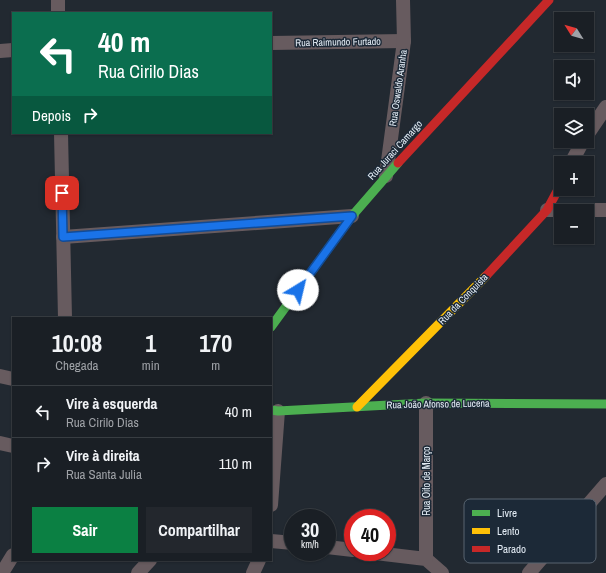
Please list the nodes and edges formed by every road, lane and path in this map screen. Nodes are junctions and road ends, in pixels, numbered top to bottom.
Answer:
1 (58, 0) edge
2 (403, 0) edge
3 (549, 0) edge
4 (58, 12) edge
5 (404, 41) junction
6 (272, 43) edge
7 (12, 50) edge
8 (0, 51) edge
9 (606, 107) edge
10 (594, 125) edge
11 (61, 134) edge
12 (386, 176) junction
13 (555, 196) edge
14 (547, 210) junction
15 (606, 210) edge
16 (352, 216) junction
17 (63, 237) junction
18 (65, 317) edge
19 (272, 326) edge
20 (0, 376) edge
21 (12, 379) edge
22 (426, 402) junction
23 (606, 404) edge
24 (357, 407) junction
25 (274, 411) edge
26 (0, 443) edge
27 (12, 446) edge
28 (272, 474) edge
29 (606, 485) edge
30 (594, 499) edge
31 (272, 541) edge
32 (284, 542) edge
33 (396, 555) edge
34 (12, 556) edge
35 (426, 559) junction
36 (149, 561) edge
37 (259, 561) edge
38 (538, 563) edge
39 (2, 573) edge
40 (138, 573) edge
41 (253, 573) edge
42 (442, 573) edge
43 (529, 573) edge

1 - 4 street
2 - 5 street, Rua Oswaldo Aranha
3 - 12 street, Rua Juraci Camargo
5 - 6 street, Rua Raimundo Furtado
5 - 12 street, Rua Oswaldo Aranha
7 - 8 street
9 - 10 street
11 - 17 street
12 - 16 street, Rua Juraci Camargo
13 - 14 street, Rua da Conquista
14 - 15 street
14 - 24 street, Rua da Conquista
16 - 17 street
16 - 19 street, Rua Juraci Camargo
17 - 18 street
20 - 21 street
22 - 23 street, Rua João Afonso de Lucena
22 - 24 street, Rua João Afonso de Lucena
22 - 35 street, Rua Oito de Março
24 - 25 street, Rua João Afonso de Lucena
25 - 28 street
26 - 27 street
29 - 30 street
31 - 32 street
33 - 35 street
34 - 39 street
35 - 42 street
36 - 40 street
37 - 41 street
38 - 43 street

